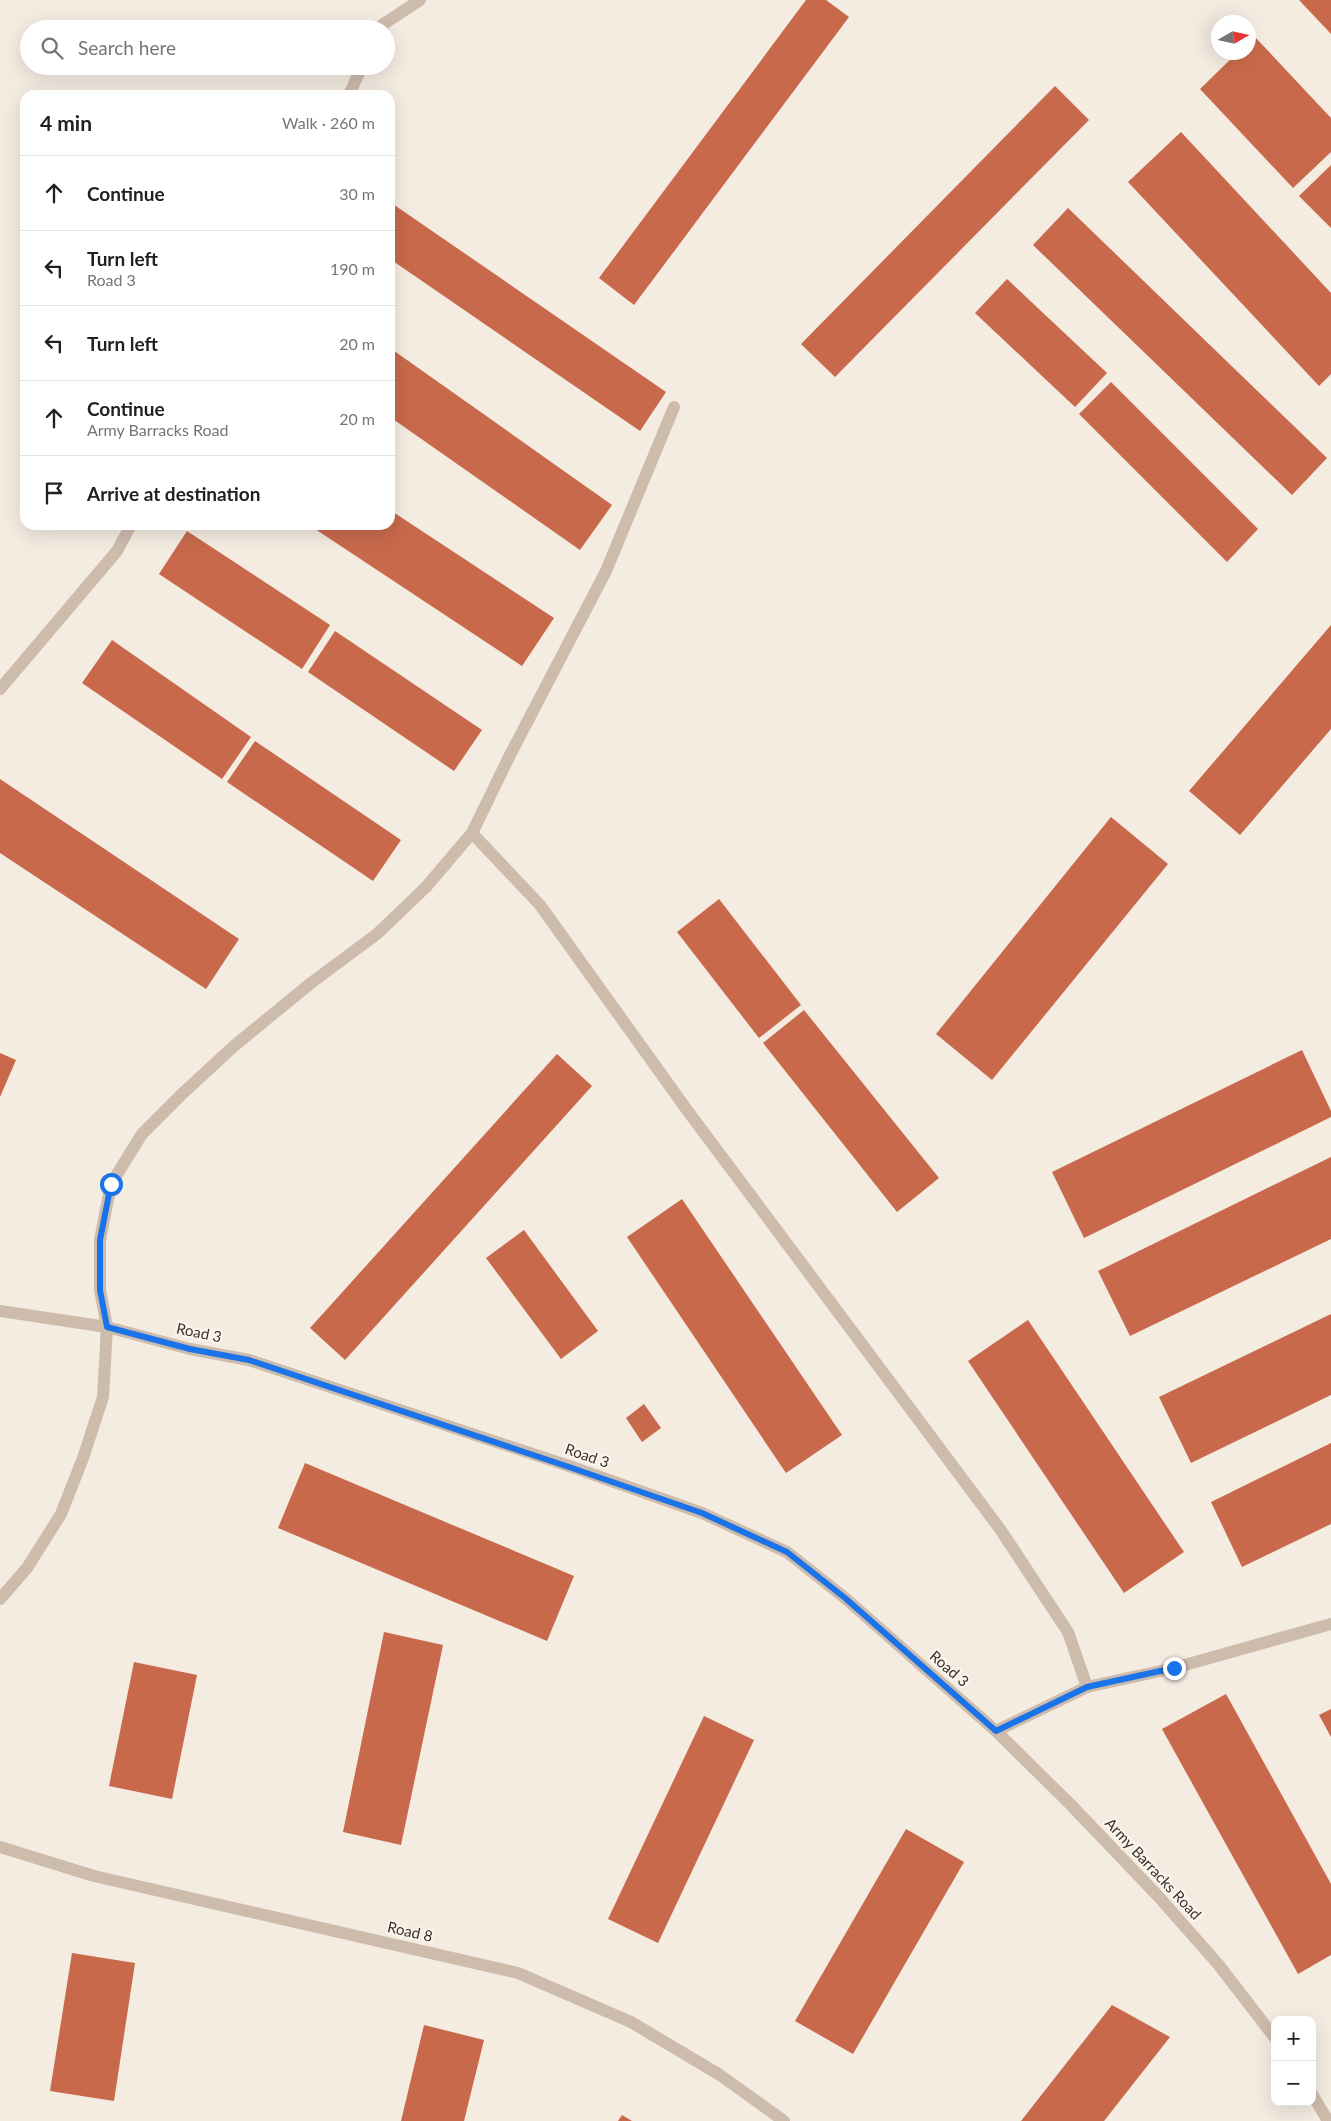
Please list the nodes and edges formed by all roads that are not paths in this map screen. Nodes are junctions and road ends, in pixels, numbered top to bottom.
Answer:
1 (420, 0) edge
2 (390, 20) edge
3 (358, 75) edge
4 (351, 90) edge
5 (674, 407) dead end
6 (129, 530) edge
7 (0, 690) edge
8 (472, 833) junction
9 (0, 1311) edge
10 (107, 1327) junction
11 (0, 1599) edge
12 (1331, 1624) edge
13 (1087, 1687) junction
14 (996, 1731) junction
15 (0, 1847) edge
16 (1271, 2033) edge
17 (1316, 2101) edge
18 (784, 2121) edge
19 (1328, 2121) edge

1 - 2 street
3 - 4 street
5 - 8 street
6 - 7 street
8 - 10 street
8 - 13 street
9 - 10 street
10 - 11 street
10 - 14 street, Road 3
12 - 13 street
13 - 14 street
14 - 16 street, Army Barracks Road
15 - 18 street, Road 8
17 - 19 street

